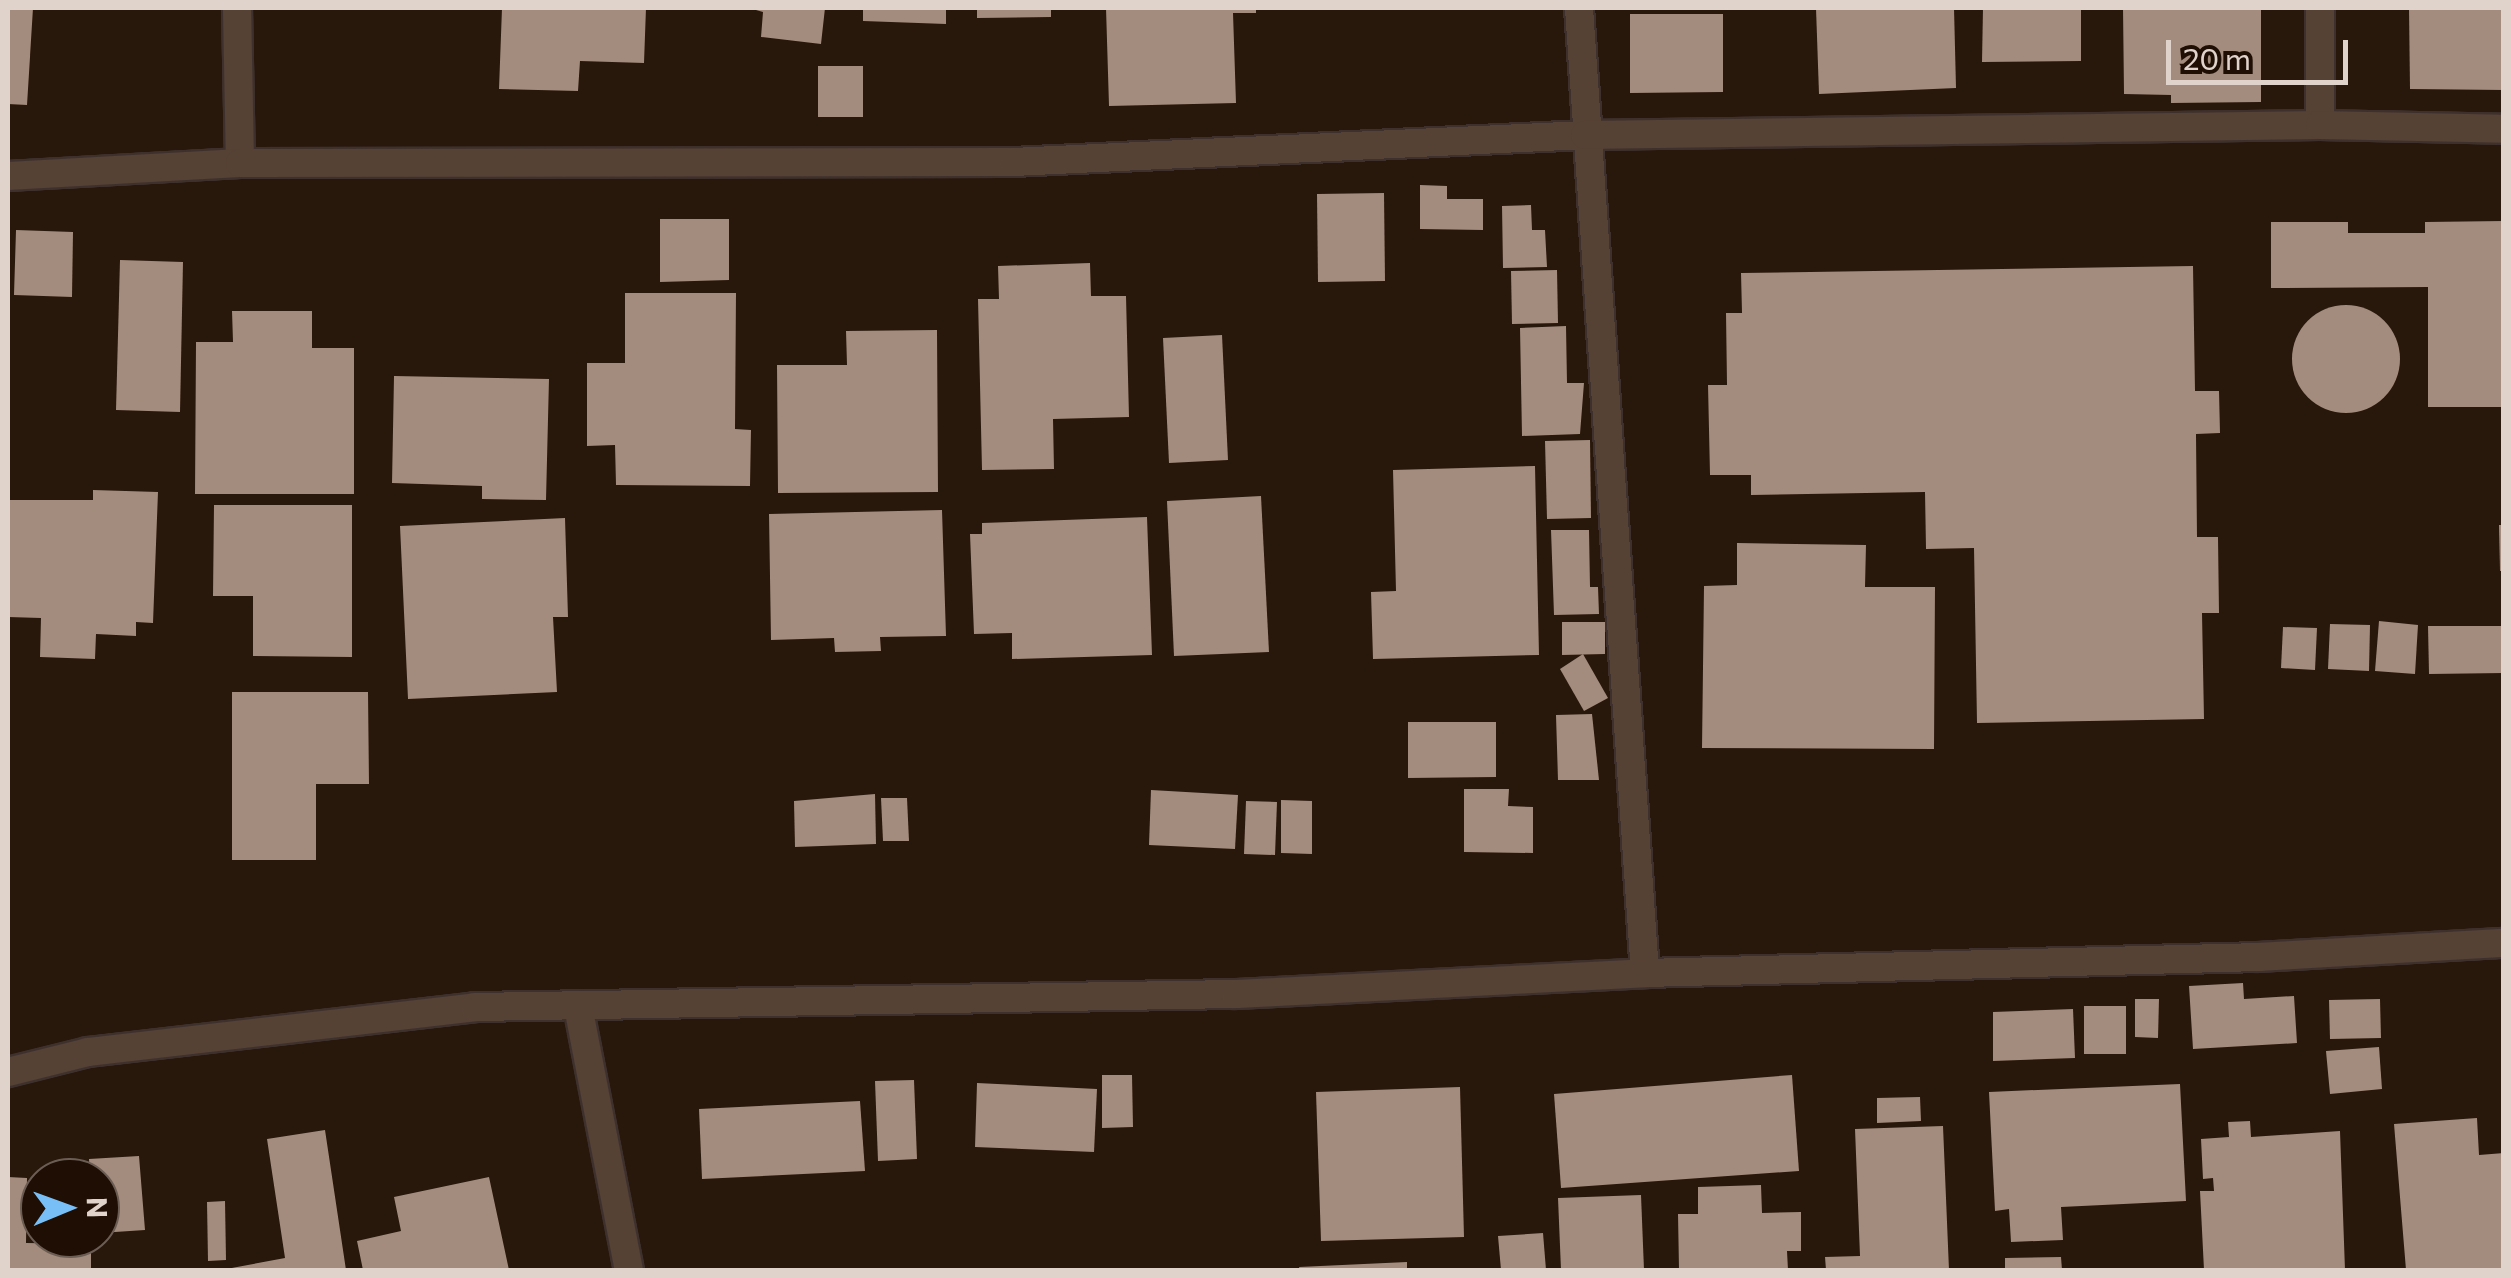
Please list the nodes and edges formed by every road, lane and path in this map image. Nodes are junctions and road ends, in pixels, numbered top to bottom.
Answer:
1 (237, 8) edge
2 (1578, 8) edge
3 (2320, 8) edge
4 (2320, 125) junction
5 (2504, 130) edge
6 (1585, 135) junction
7 (240, 164) junction
8 (8, 176) edge
9 (2504, 943) edge
10 (1645, 972) junction
11 (578, 1006) junction
12 (8, 1072) edge
13 (628, 1270) edge

1 - 7 street
2 - 6 street
3 - 4 street
4 - 5 street
4 - 6 street
6 - 7 street
6 - 10 street
7 - 8 street
9 - 10 street
10 - 11 street
11 - 12 street
11 - 13 street

